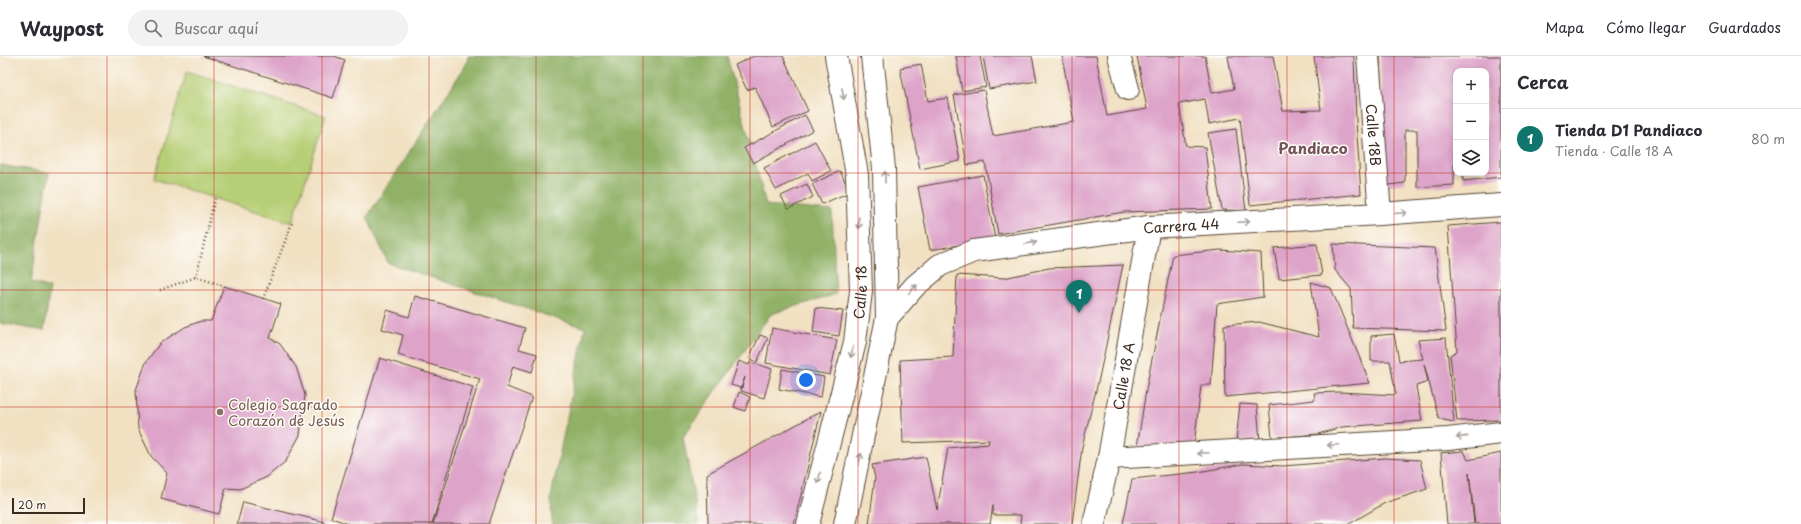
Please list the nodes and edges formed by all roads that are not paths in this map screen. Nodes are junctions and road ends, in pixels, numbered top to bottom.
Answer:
1 (836, 56) edge
2 (872, 56) edge
3 (1119, 56) edge
4 (1368, 56) edge
5 (1128, 89) dead end
6 (1501, 204) edge
7 (1380, 214) junction
8 (1149, 227) junction
9 (887, 318) junction
10 (1501, 433) edge
11 (1109, 458) junction
12 (808, 524) edge
13 (845, 524) edge
14 (1094, 524) edge

1 -> 12 street, Calle 18
9 -> 2 street, Calle 18
3 - 5 street
4 - 7 street, Calle 18B
7 -> 6 street, Carrera 44
8 -> 7 street, Carrera 44
9 -> 8 street, Carrera 44
8 - 11 street, Calle 18 A
13 -> 9 street, Calle 18
10 -> 11 street
11 - 14 street, Calle 18 A

